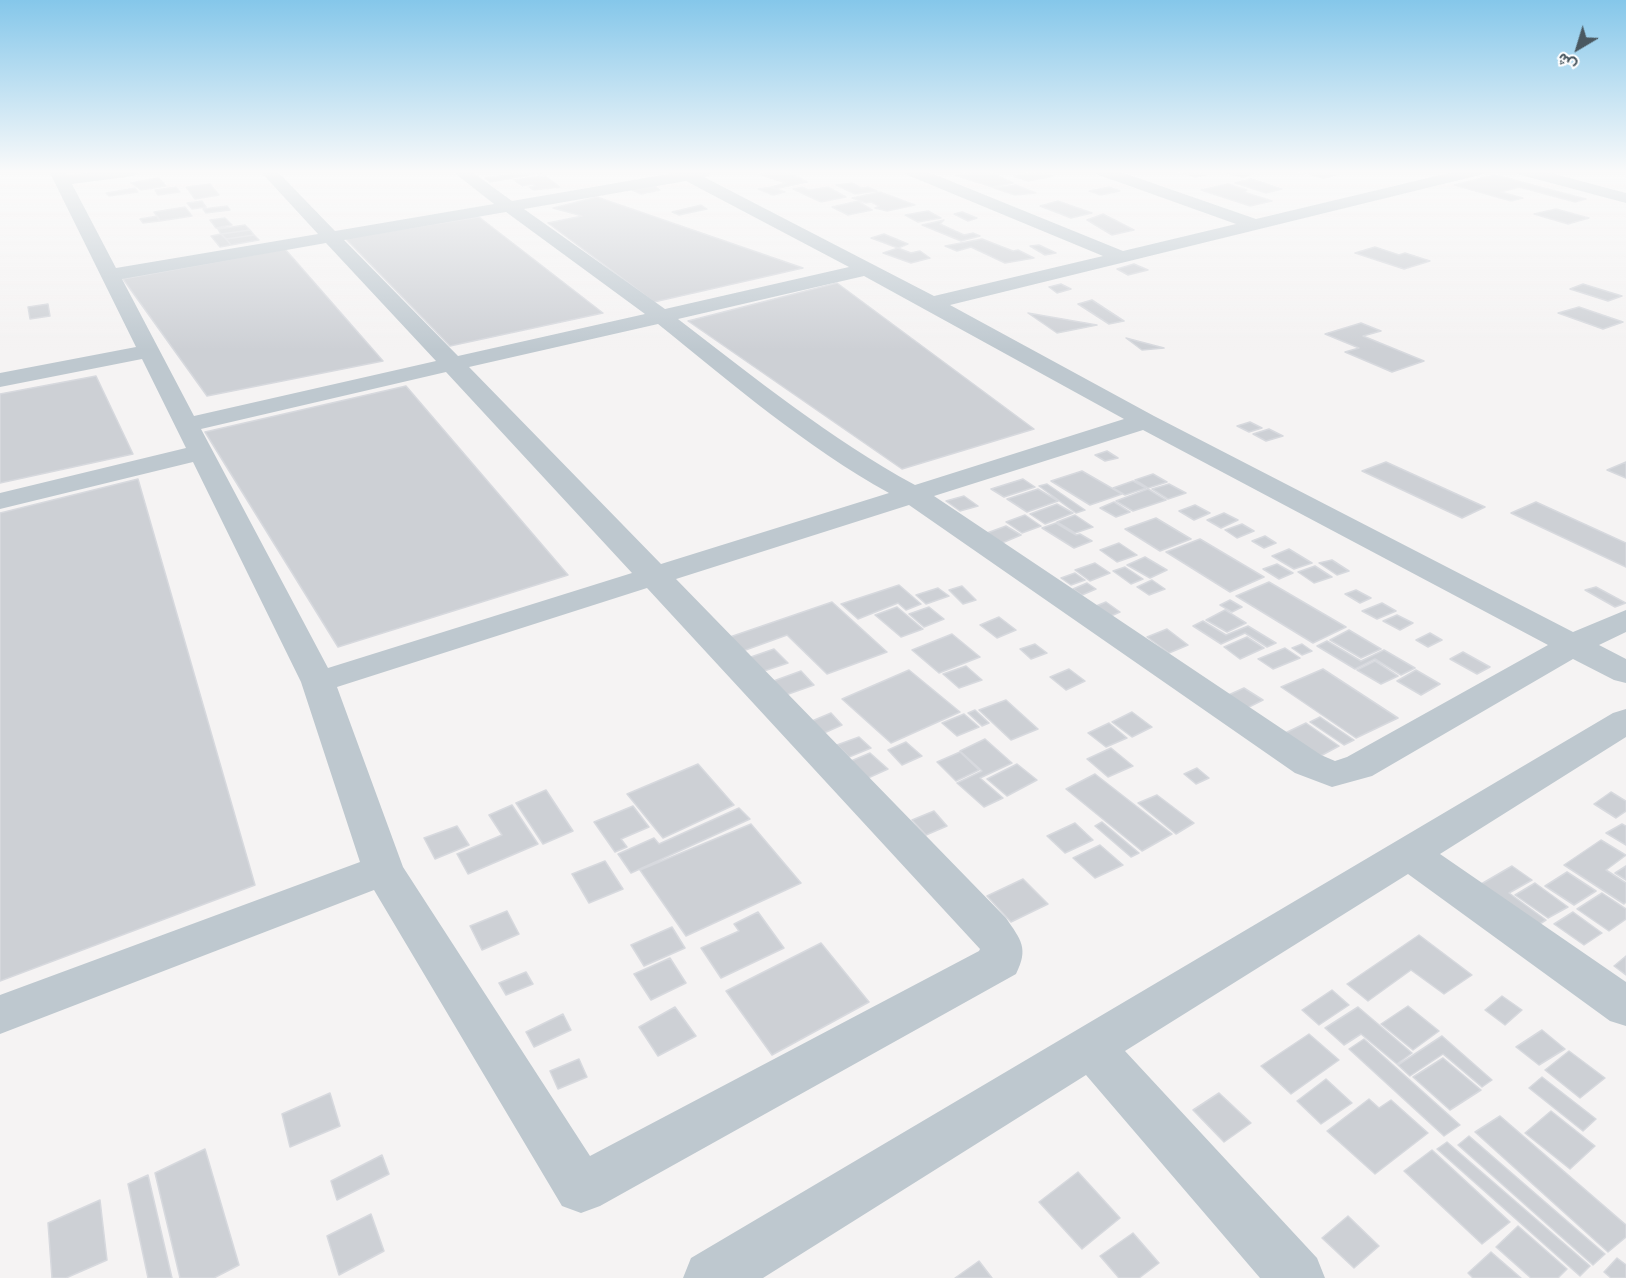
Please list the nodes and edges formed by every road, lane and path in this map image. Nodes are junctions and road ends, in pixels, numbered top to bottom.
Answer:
1 (87, 231) edge
2 (325, 231) edge
3 (367, 231) edge
4 (542, 231) edge
5 (798, 231) edge
6 (1057, 231) edge
7 (1232, 231) edge
8 (331, 237) junction
9 (1122, 257) junction
10 (868, 269) junction
11 (110, 275) junction
12 (931, 303) junction
13 (660, 315) junction
14 (148, 351) junction
15 (451, 363) junction
16 (0, 380) edge
17 (1145, 421) junction
18 (193, 439) junction
19 (912, 494) junction
20 (0, 501) edge
21 (654, 576) junction
22 (1626, 620) edge
23 (1573, 645) junction
24 (1626, 673) edge
25 (318, 682) junction
26 (1626, 721) edge
27 (1409, 853) junction
28 (383, 870) junction
29 (1626, 1008) edge
30 (0, 1015) edge
31 (1091, 1047) junction
32 (711, 1278) edge
33 (1297, 1278) edge

1 - 11 street
2 - 8 street
3 - 8 street
4 - 13 street
5 - 10 street
6 - 9 street
7 - 9 street
8 - 11 street
8 - 15 street
9 - 12 street
10 - 12 street
10 - 13 street
11 - 14 street
12 - 17 street
13 - 15 street
13 - 19 street
14 - 16 street
14 - 18 street
15 - 18 street
15 - 21 street
17 - 19 street
17 - 23 street
18 - 20 street
18 - 25 street
19 - 21 street
19 - 23 street
21 - 25 street
21 - 28 street
22 - 23 street
23 - 24 street
25 - 28 street
26 - 27 street
27 - 29 street
27 - 31 street
28 - 30 street
31 - 32 street
31 - 33 street

